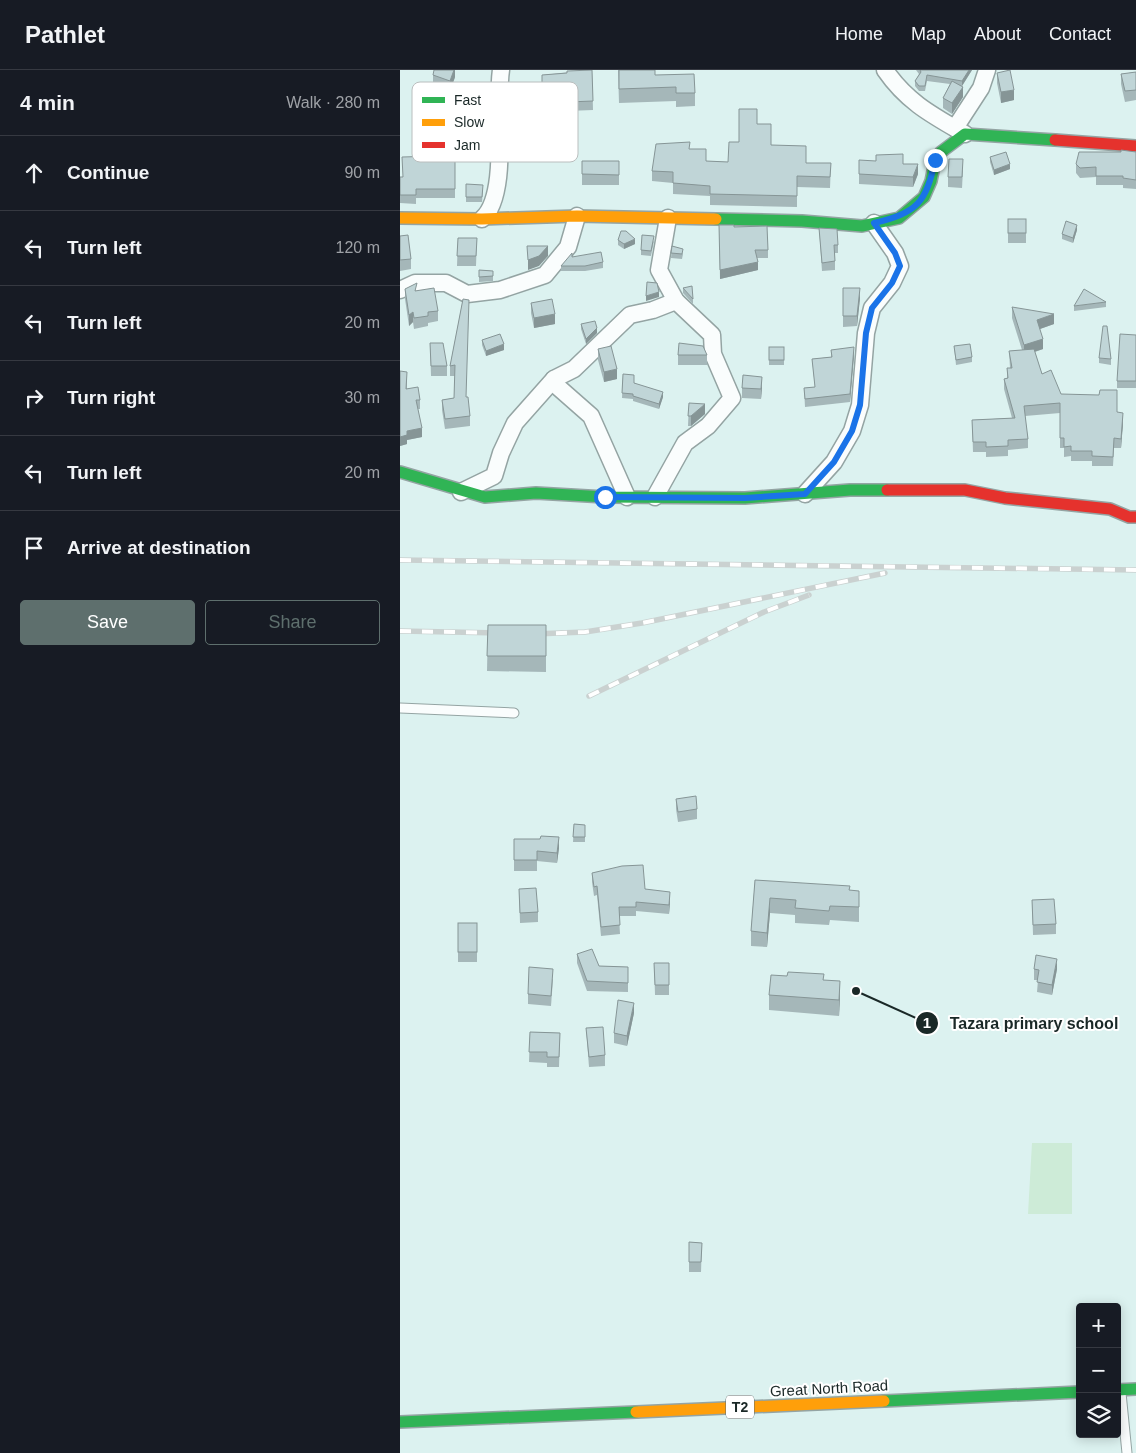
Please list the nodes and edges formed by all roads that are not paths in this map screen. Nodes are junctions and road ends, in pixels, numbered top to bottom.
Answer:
1 (885, 70) edge
2 (987, 70) edge
3 (960, 131) junction
4 (1136, 146) edge
5 (500, 162) edge
6 (577, 216) junction
7 (400, 218) edge
8 (668, 218) junction
9 (482, 219) junction
10 (874, 223) junction
11 (400, 290) edge
12 (676, 301) junction
13 (554, 379) junction
14 (400, 472) edge
15 (462, 492) junction
16 (805, 494) junction
17 (628, 497) junction
18 (655, 497) junction
19 (1136, 517) edge
20 (400, 708) edge
21 (514, 712) dead end
22 (1136, 1389) edge
23 (1121, 1390) edge
24 (1076, 1392) edge
25 (1119, 1393) edge
26 (400, 1422) edge
27 (1127, 1453) edge

1 - 3 street
2 - 3 street
3 - 4 main road
3 - 10 main road
5 - 9 street
6 - 8 main road
6 - 9 main road
6 - 11 street
7 - 9 main road
8 - 10 main road
8 - 12 street
10 - 16 street
12 - 13 street
12 - 18 street
13 - 15 street
13 - 17 street
14 - 15 main road
15 - 17 main road
16 - 18 main road
16 - 19 main road
17 - 18 main road
20 - 21 lane
22 - 23 main road
24 - 26 main road, Great North Road / T2
25 - 27 lane

